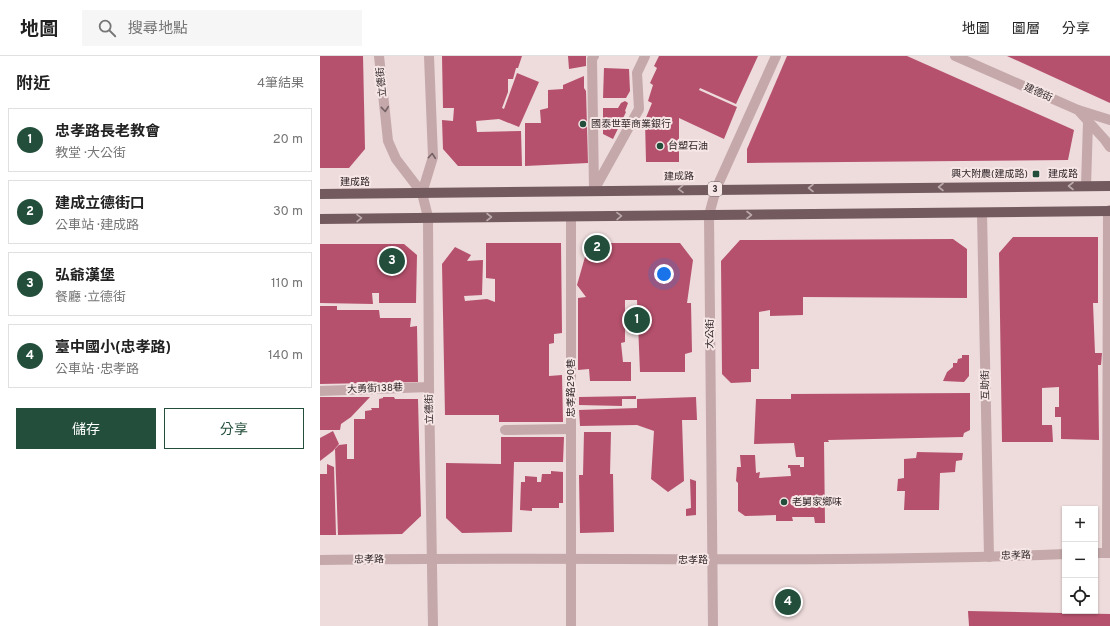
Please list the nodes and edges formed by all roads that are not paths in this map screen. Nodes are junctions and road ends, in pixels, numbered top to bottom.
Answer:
1 (380, 56) edge
2 (429, 56) edge
3 (594, 56) edge
4 (645, 56) edge
5 (776, 56) edge
6 (955, 56) edge
7 (1078, 110) junction
8 (1110, 120) edge
9 (1088, 122) junction
10 (1110, 147) edge
11 (1086, 186) junction
12 (1110, 186) edge
13 (716, 189) junction
14 (594, 190) junction
15 (422, 193) junction
16 (320, 194) edge
17 (1109, 211) edge
18 (982, 213) junction
19 (709, 215) junction
20 (428, 217) junction
21 (571, 217) junction
22 (320, 219) edge
23 (429, 387) junction
24 (320, 391) edge
25 (570, 429) junction
26 (505, 430) dead end
27 (1098, 553) edge
28 (1109, 553) edge
29 (1062, 554) edge
30 (989, 557) junction
31 (433, 559) junction
32 (320, 560) edge
33 (570, 560) junction
34 (712, 560) junction
35 (433, 626) edge
36 (571, 626) edge
37 (713, 626) edge

1 -> 15 street, 立德街
15 -> 2 street
3 - 14 street
4 - 14 street
5 - 13 street, 大公街
6 - 7 street, 建德街
7 - 8 street
7 - 9 street, 建德街
9 - 10 street, 建德街
9 - 11 street
11 - 12 main road, 建成路 / 3
11 -> 13 main road, 建成路 / 3
13 -> 14 main road, 建成路 / 3
13 - 19 street, 大公街
14 - 15 main road, 建成路 / 3
15 - 16 main road, 建成路 / 3
15 - 20 street, 立德街
17 - 18 main road
17 - 28 street
19 -> 18 main road
18 - 30 street, 互助街
21 -> 19 main road
19 - 34 street, 大公街
20 -> 21 main road
22 -> 20 main road
20 - 23 street, 立德街
21 - 25 street, 忠孝路290巷
23 - 24 street, 大勇街138巷
23 - 31 street, 立德街
25 - 26 street
25 - 33 street, 忠孝路290巷
27 - 28 street
29 - 30 street, 忠孝路
30 - 34 street, 忠孝路
31 - 32 street, 忠孝路
31 - 33 street, 忠孝路
31 - 35 street, 立德街
33 - 34 street, 忠孝路
33 - 36 street, 忠孝路290巷
34 - 37 street, 大公街

